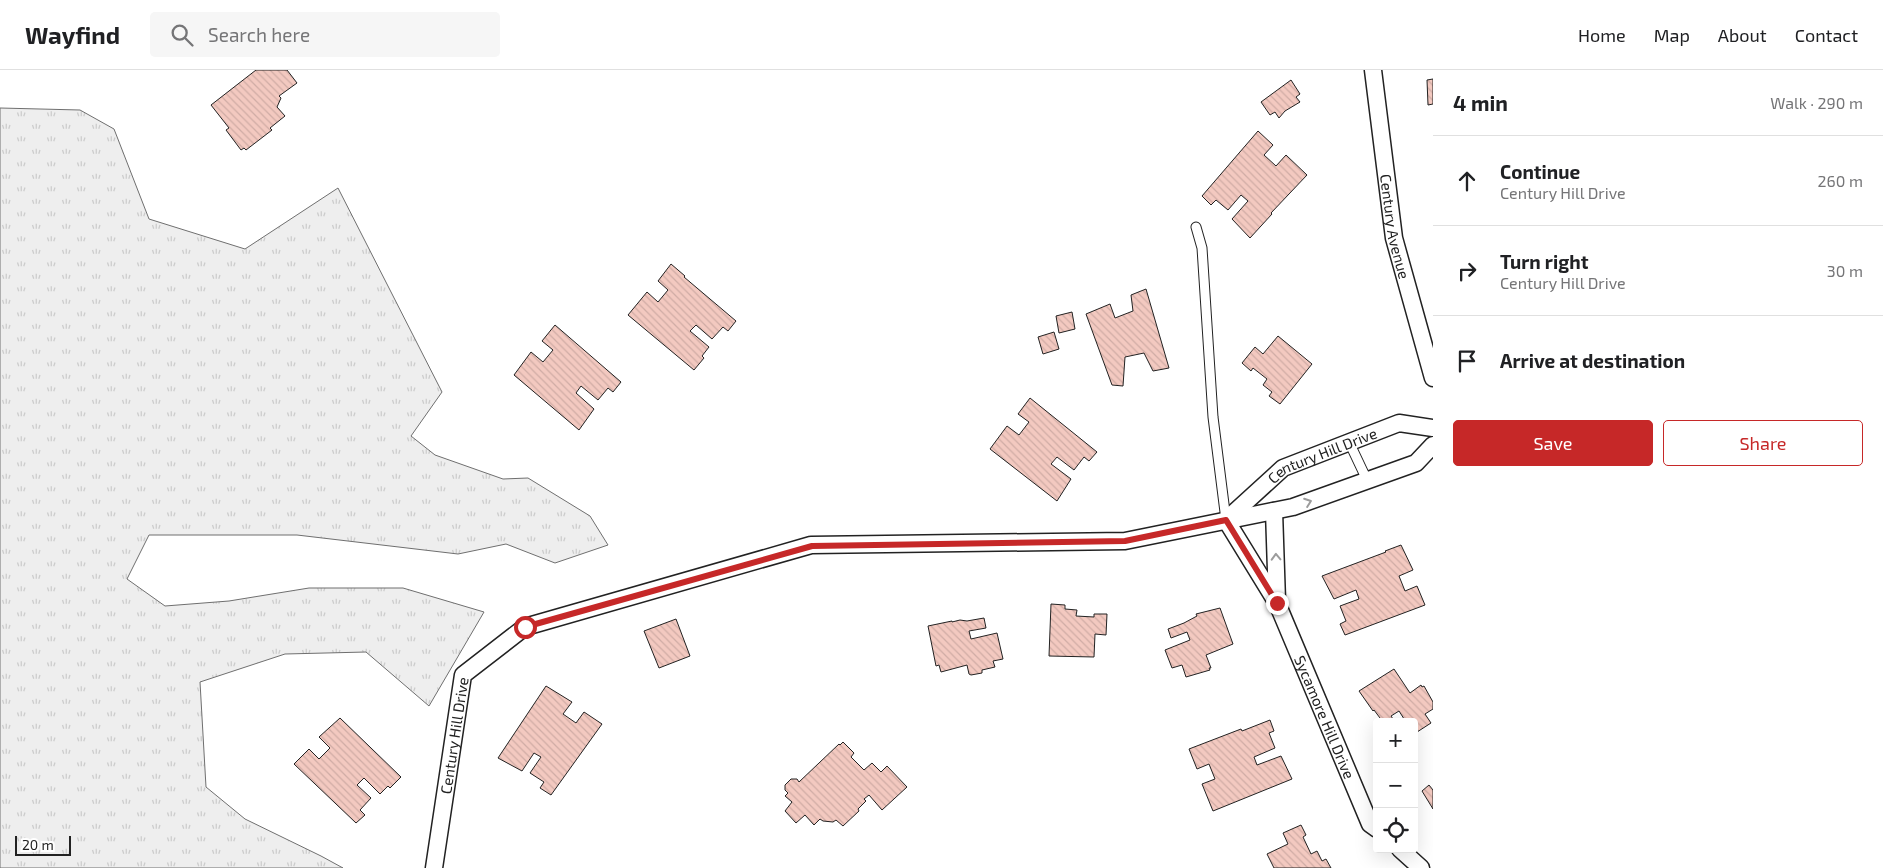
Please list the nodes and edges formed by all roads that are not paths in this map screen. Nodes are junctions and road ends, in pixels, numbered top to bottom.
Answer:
1 (1373, 70) edge
2 (1196, 226) dead end
3 (1433, 378) edge
4 (1433, 428) edge
5 (1349, 442) junction
6 (1433, 445) edge
7 (1367, 480) junction
8 (1274, 511) junction
9 (1226, 520) junction
10 (1277, 603) junction
11 (1373, 826) edge
12 (1404, 853) edge
13 (434, 868) edge
14 (1421, 868) edge

1 - 3 street, Century Avenue
2 - 9 lane
4 - 5 street, Century Hill Drive
5 - 7 lane
5 - 9 street, Century Hill Drive
6 - 7 street, Century Hill Drive
8 -> 7 street, Century Hill Drive
8 - 9 street, Century Hill Drive
10 -> 8 street, Century Hill Drive
9 - 10 street
9 - 13 street, Century Hill Drive
10 - 11 street, Sycamore Hill Drive
12 - 14 street

